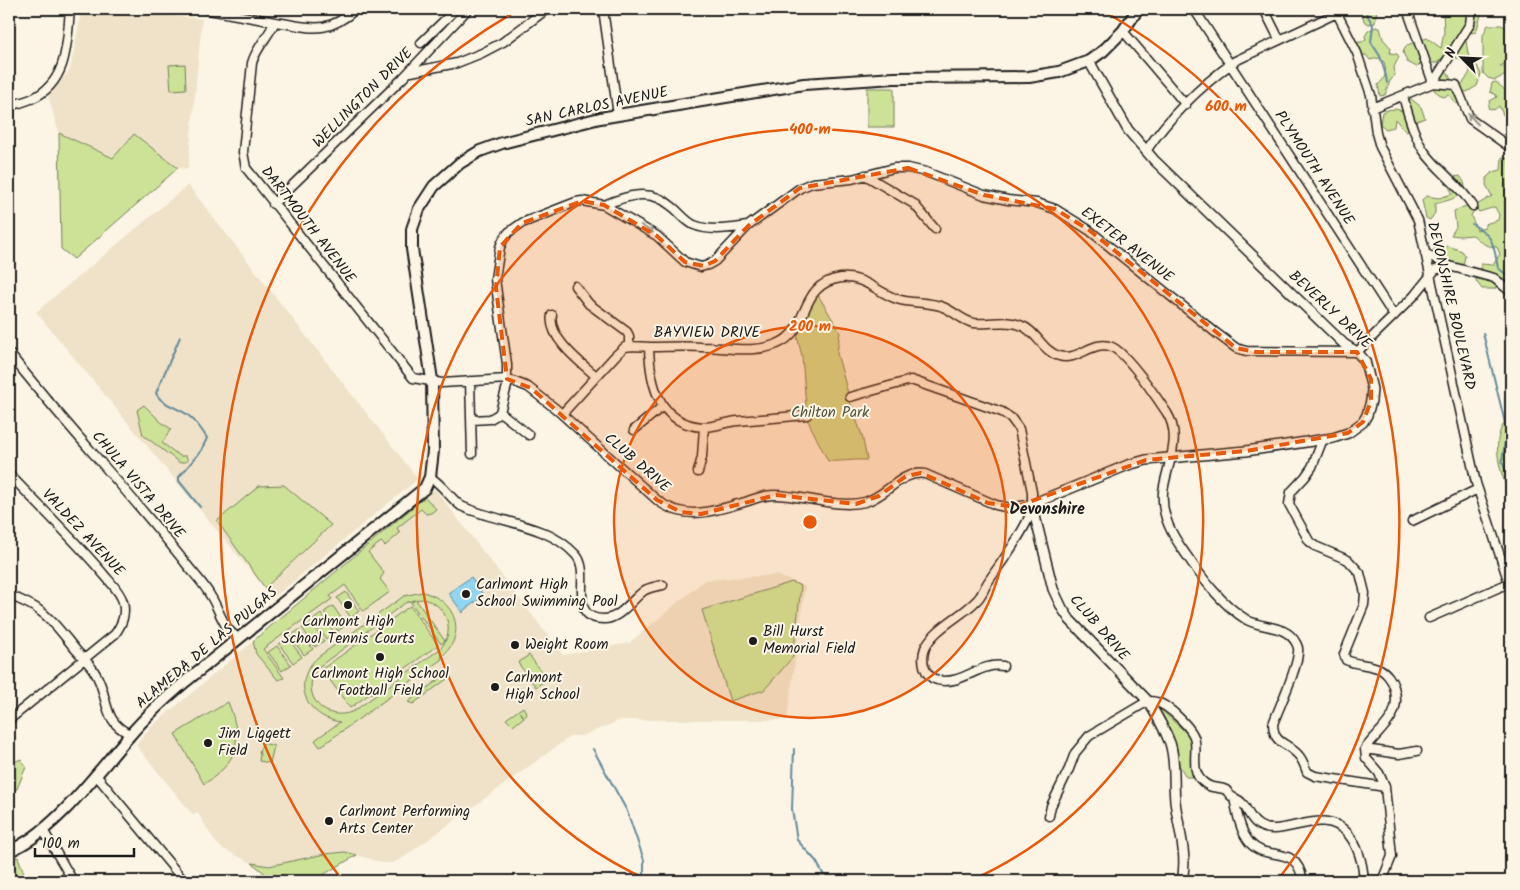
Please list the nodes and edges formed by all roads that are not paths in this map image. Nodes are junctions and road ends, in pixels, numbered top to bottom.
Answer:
1 (70, 9) edge
2 (356, 9) edge
3 (456, 9) edge
4 (468, 9) edge
5 (546, 9) edge
6 (604, 9) edge
7 (1138, 9) edge
8 (1194, 9) edge
9 (1264, 9) edge
10 (1407, 9) edge
11 (1472, 9) edge
12 (209, 10) dead end
13 (1336, 11) edge
14 (275, 22) junction
15 (1123, 30) junction
16 (1279, 39) junction
17 (421, 43) dead end
18 (1089, 61) junction
19 (1230, 64) junction
20 (403, 78) junction
21 (1433, 83) junction
22 (1403, 96) junction
23 (1186, 105) junction
24 (9, 106) edge
25 (1372, 108) junction
26 (618, 115) junction
27 (1511, 148) edge
28 (1146, 151) junction
29 (865, 175) junction
30 (273, 204) junction
31 (604, 205) junction
32 (1473, 206) dead end
33 (748, 226) junction
34 (935, 229) dead end
35 (1425, 253) junction
36 (1449, 266) junction
37 (1430, 278) junction
38 (575, 286) dead end
39 (1511, 292) edge
40 (552, 315) dead end
41 (1394, 316) junction
42 (629, 346) junction
43 (649, 347) junction
44 (1357, 352) junction
45 (9, 353) edge
46 (596, 376) junction
47 (506, 379) junction
48 (432, 380) junction
49 (470, 381) junction
50 (850, 397) dead end
51 (663, 406) junction
52 (500, 412) junction
53 (562, 414) junction
54 (807, 415) dead end
55 (472, 420) junction
56 (704, 427) junction
57 (634, 430) dead end
58 (529, 435) dead end
59 (1323, 439) junction
60 (472, 454) dead end
61 (1173, 456) junction
62 (698, 472) dead end
63 (9, 474) edge
64 (430, 477) junction
65 (1478, 489) junction
66 (1032, 504) junction
67 (1412, 521) dead end
68 (663, 585) dead end
69 (1510, 586) edge
70 (9, 595) edge
71 (1429, 618) dead end
72 (240, 638) junction
73 (84, 660) junction
74 (1003, 666) dead end
75 (1148, 701) junction
76 (9, 720) edge
77 (130, 734) junction
78 (1365, 749) junction
79 (1417, 751) dead end
80 (96, 775) junction
81 (1385, 787) junction
82 (1234, 798) junction
83 (1049, 816) dead end
84 (43, 830) junction
85 (9, 851) edge
86 (73, 881) edge
87 (184, 881) edge
88 (1182, 881) edge
89 (1303, 881) edge
90 (1364, 881) edge
91 (1382, 881) edge

1 - 24 street
2 - 14 street
3 - 17 street
4 - 20 street, WELLINGTON DRIVE
5 - 20 street
6 - 26 street
7 - 15 main road, SAN CARLOS AVENUE
8 - 19 street, PLYMOUTH AVENUE
9 - 16 street
10 - 21 street
11 - 21 street
12 - 14 street
13 - 16 street
13 - 25 street, DEVONSHIRE BOULEVARD
14 - 30 street, DARTMOUTH AVENUE
15 - 18 main road, SAN CARLOS AVENUE
15 - 23 street
16 - 19 street
18 - 26 main road, SAN CARLOS AVENUE
18 - 28 street, BEVERLY DRIVE
19 - 23 street
19 - 41 street, PLYMOUTH AVENUE
20 - 30 street, WELLINGTON DRIVE
21 - 22 street
27 -> 21 street
22 - 25 street
22 - 32 street
23 - 28 street
25 - 35 street, DEVONSHIRE BOULEVARD
26 - 48 main road, SAN CARLOS AVENUE
28 - 44 street, BEVERLY DRIVE
29 - 33 street, EXETER AVENUE
29 - 34 street
29 - 44 street, EXETER AVENUE
30 - 48 street, DARTMOUTH AVENUE
31 - 33 street
31 -> 33 street, EXETER AVENUE
31 - 47 street, EXETER AVENUE
35 - 36 street
35 - 37 street, DEVONSHIRE BOULEVARD
36 - 37 street
36 - 39 street
37 - 41 street
37 - 65 street, DEVONSHIRE BOULEVARD
38 - 42 street
40 - 46 street
41 - 44 street
42 - 43 street, BAYVIEW DRIVE
42 - 46 street
43 - 51 street
43 - 61 street, BAYVIEW DRIVE
44 - 59 street, BEVERLY DRIVE
45 - 72 street, CHULA VISTA DRIVE
46 - 53 street
47 - 49 street, CLUB DRIVE
47 - 52 street, EXETER AVENUE
47 - 53 street, CLUB DRIVE
48 - 49 street, CLUB DRIVE
48 - 64 main road, SAN CARLOS AVENUE
49 - 55 street
50 - 66 street
51 - 56 street
51 - 57 street
52 - 55 street
52 - 58 street
53 - 66 street, CLUB DRIVE
54 - 56 street
55 - 60 street
56 - 62 street
59 - 61 street, BEVERLY DRIVE
59 - 78 street
61 - 66 street, BEVERLY DRIVE
61 - 81 street, BAYVIEW DRIVE
63 - 73 street, VALDEZ AVENUE
64 - 68 street
64 - 72 main road, ALAMEDA DE LAS PULGAS
65 - 67 street
65 - 69 street, DEVONSHIRE BOULEVARD
66 - 74 street
66 - 75 street, CLUB DRIVE
69 - 71 street
70 - 73 street
72 - 77 main road, ALAMEDA DE LAS PULGAS
73 - 76 street, VALDEZ AVENUE
73 - 77 street
75 - 82 street
75 - 83 street
75 - 88 street, CLUB DRIVE
77 - 80 main road, ALAMEDA DE LAS PULGAS
78 - 79 street
78 - 81 street
80 - 84 main road, ALAMEDA DE LAS PULGAS
80 - 87 street
81 - 91 street
82 - 89 street
82 - 90 street
84 - 85 main road, ALAMEDA DE LAS PULGAS
84 - 86 street

